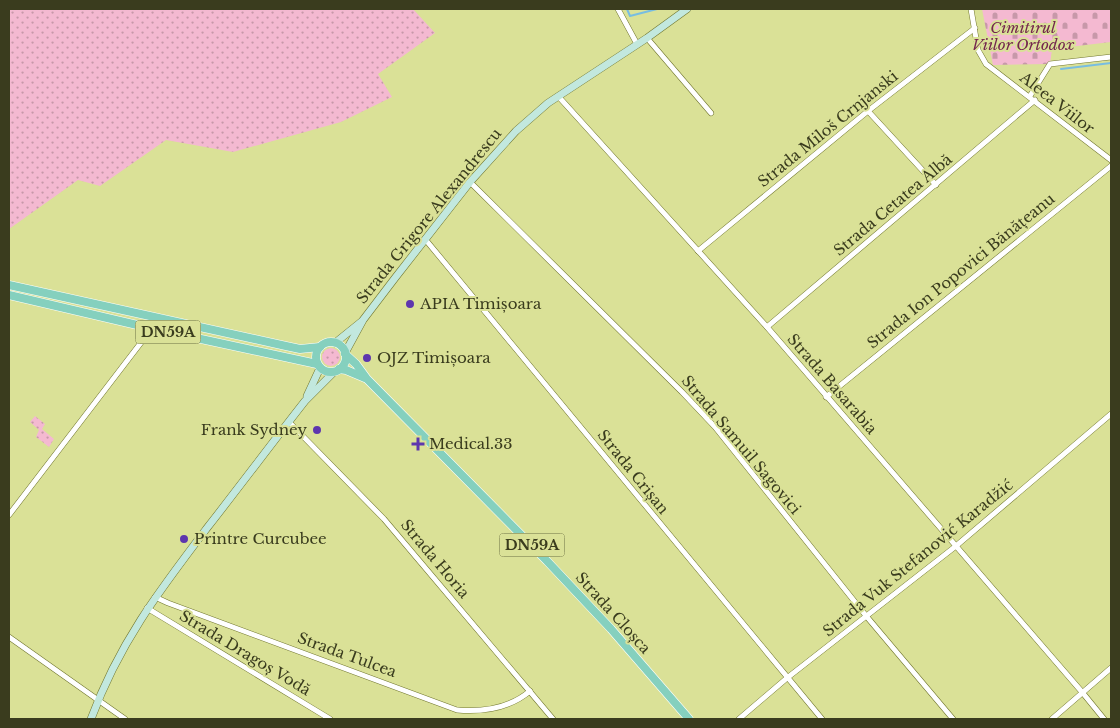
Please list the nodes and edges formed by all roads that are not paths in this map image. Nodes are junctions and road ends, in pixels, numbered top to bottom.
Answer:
1 (618, 9) edge
2 (687, 9) edge
3 (971, 9) edge
4 (975, 28) junction
5 (647, 38) junction
6 (637, 44) junction
7 (1111, 57) edge
8 (558, 96) junction
9 (1030, 96) junction
10 (1035, 100) junction
11 (868, 111) junction
12 (711, 113) dead end
13 (1111, 160) edge
14 (1111, 166) edge
15 (470, 182) junction
16 (936, 185) junction
17 (425, 239) junction
18 (698, 251) junction
19 (9, 285) edge
20 (9, 295) edge
21 (152, 318) junction
22 (363, 320) junction
23 (150, 328) junction
24 (767, 328) junction
25 (335, 343) junction
26 (320, 346) junction
27 (345, 353) junction
28 (319, 366) junction
29 (337, 371) junction
30 (367, 379) junction
31 (826, 397) junction
32 (305, 401) junction
33 (1111, 414) edge
34 (288, 422) junction
35 (9, 515) edge
36 (956, 546) junction
37 (155, 596) junction
38 (147, 608) junction
39 (867, 617) junction
40 (9, 637) edge
41 (1111, 668) edge
42 (787, 678) junction
43 (530, 691) junction
44 (1082, 692) junction
45 (97, 701) junction
46 (91, 719) edge
47 (125, 719) edge
48 (330, 719) edge
49 (553, 719) edge
50 (688, 719) edge
51 (739, 719) edge
52 (822, 719) edge
53 (953, 719) edge
54 (1052, 719) edge
55 (1104, 719) edge

1 - 6 street
2 - 5 street, Strada Grigore Alexandrescu
3 - 4 street, Aleea Viilor
4 - 9 street, Aleea Viilor
4 - 11 street, Strada Miloš Crnjanski
5 - 6 street, Strada Grigore Alexandrescu
5 - 12 street
6 - 8 street, Strada Grigore Alexandrescu
7 - 9 street
8 - 15 street, Strada Grigore Alexandrescu
8 - 18 street, Strada Basarabia
9 - 10 street, Aleea Viilor
10 - 13 street, Aleea Viilor
10 - 16 street, Strada Cetatea Albă
11 - 16 street
11 - 18 street, Strada Miloš Crnjanski
14 - 31 street, Strada Ion Popovici Bănățeanu
15 - 17 street, Strada Grigore Alexandrescu
15 - 39 street, Strada Samuil Sagovici
16 - 24 street, Strada Cetatea Albă
17 - 22 street, Strada Grigore Alexandrescu
17 - 42 street, Strada Crișan
18 - 24 street, Strada Basarabia
19 - 21 main road, DN59A
20 - 23 main road, DN59A
21 - 23 street
21 - 26 main road, DN59A
22 - 25 street, Strada Grigore Alexandrescu
22 - 27 street, Strada Grigore Alexandrescu
23 - 28 main road, DN59A
23 - 35 street
24 - 31 street, Strada Basarabia
25 - 26 main road, DN59A
25 - 27 main road, DN59A
26 - 28 main road
27 - 29 main road
27 - 30 main road, Strada Cloșca / DN59A
28 - 29 main road, DN59A
28 - 32 street
29 - 30 main road, Strada Cloșca / DN59A
29 - 32 street
30 - 50 main road, Strada Cloșca / DN59A
31 - 36 street, Strada Basarabia
32 - 34 street
33 - 36 street, Strada Vuk Stefanović Karadžić
34 - 37 street
34 - 43 street, Strada Horia
36 - 39 street, Strada Vuk Stefanović Karadžić
36 - 44 street, Strada Basarabia
37 - 38 street
37 - 43 street, Strada Tulcea
38 - 45 street
38 - 48 street, Strada Dragoș Vodă
39 - 42 street, Strada Vuk Stefanović Karadžić
39 - 53 street, Strada Samuil Sagovici
40 - 45 street
41 - 44 street
42 - 51 street, Strada Vuk Stefanović Karadžić
42 - 52 street, Strada Crișan
43 - 49 street, Strada Horia
44 - 54 street
44 - 55 street, Strada Basarabia
45 - 46 street
45 - 47 street

